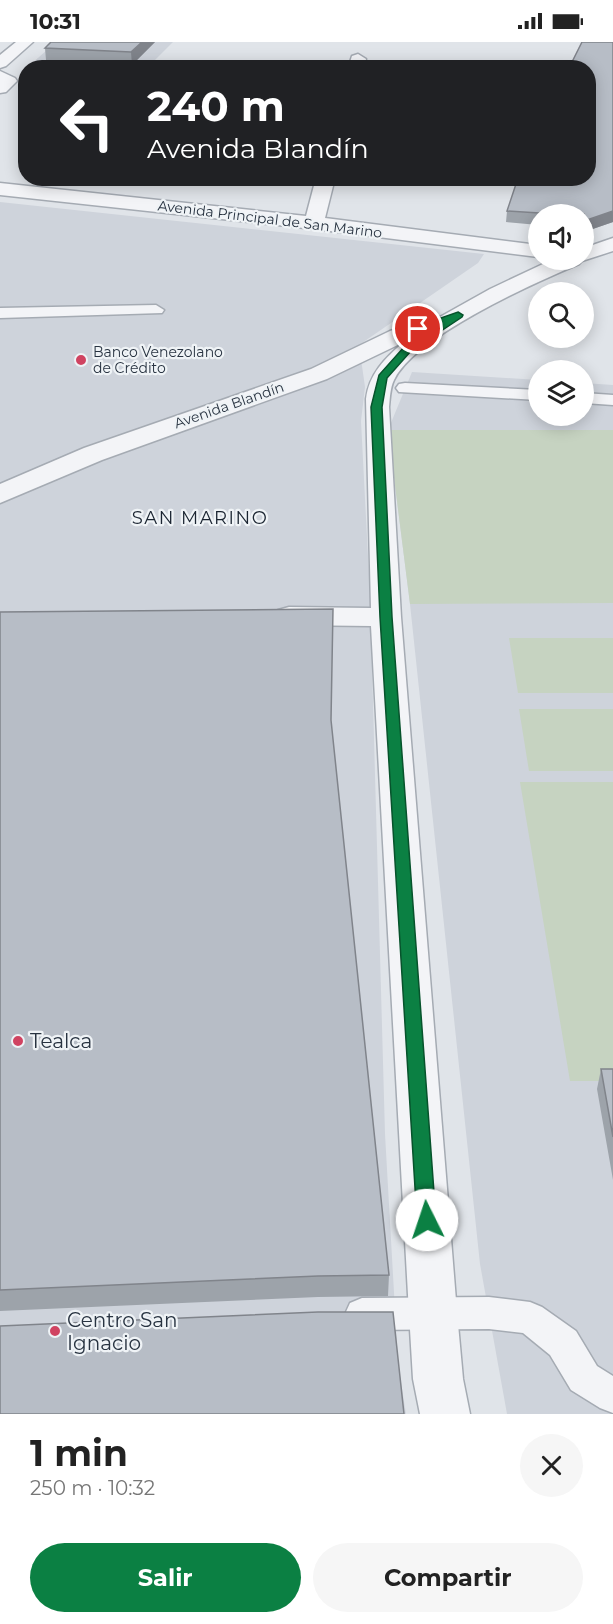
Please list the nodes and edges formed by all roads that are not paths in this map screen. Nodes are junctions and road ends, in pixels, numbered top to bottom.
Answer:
1 (25, 42) edge
2 (0, 63) edge
3 (0, 76) edge
4 (0, 88) edge
5 (324, 186) edge
6 (0, 190) edge
7 (314, 223) junction
8 (613, 244) edge
9 (528, 250) edge
10 (594, 251) edge
11 (594, 256) edge
12 (613, 258) edge
13 (551, 270) edge
14 (156, 310) dead end
15 (0, 313) edge
16 (458, 315) junction
17 (319, 375) junction
18 (394, 382) junction
19 (528, 394) edge
20 (594, 399) edge
21 (613, 400) edge
22 (0, 495) edge
23 (259, 616) edge
24 (386, 617) junction
25 (433, 1313) junction
26 (330, 1315) edge
27 (613, 1396) edge
28 (445, 1414) edge

1 - 2 street
3 - 4 street
5 - 7 street
6 - 7 street, Avenida Principal de San Marino
7 - 9 street, Avenida Principal de San Marino
8 - 10 street
11 - 12 street
13 - 16 street
14 - 15 lane
16 - 17 street, Avenida Blandín
16 - 18 street
17 - 18 street
17 - 22 street, Avenida Blandín
18 - 19 lane
18 - 24 street
20 - 21 lane
23 - 24 street
24 - 25 street
25 - 26 lane
25 - 27 lane
25 - 28 street

